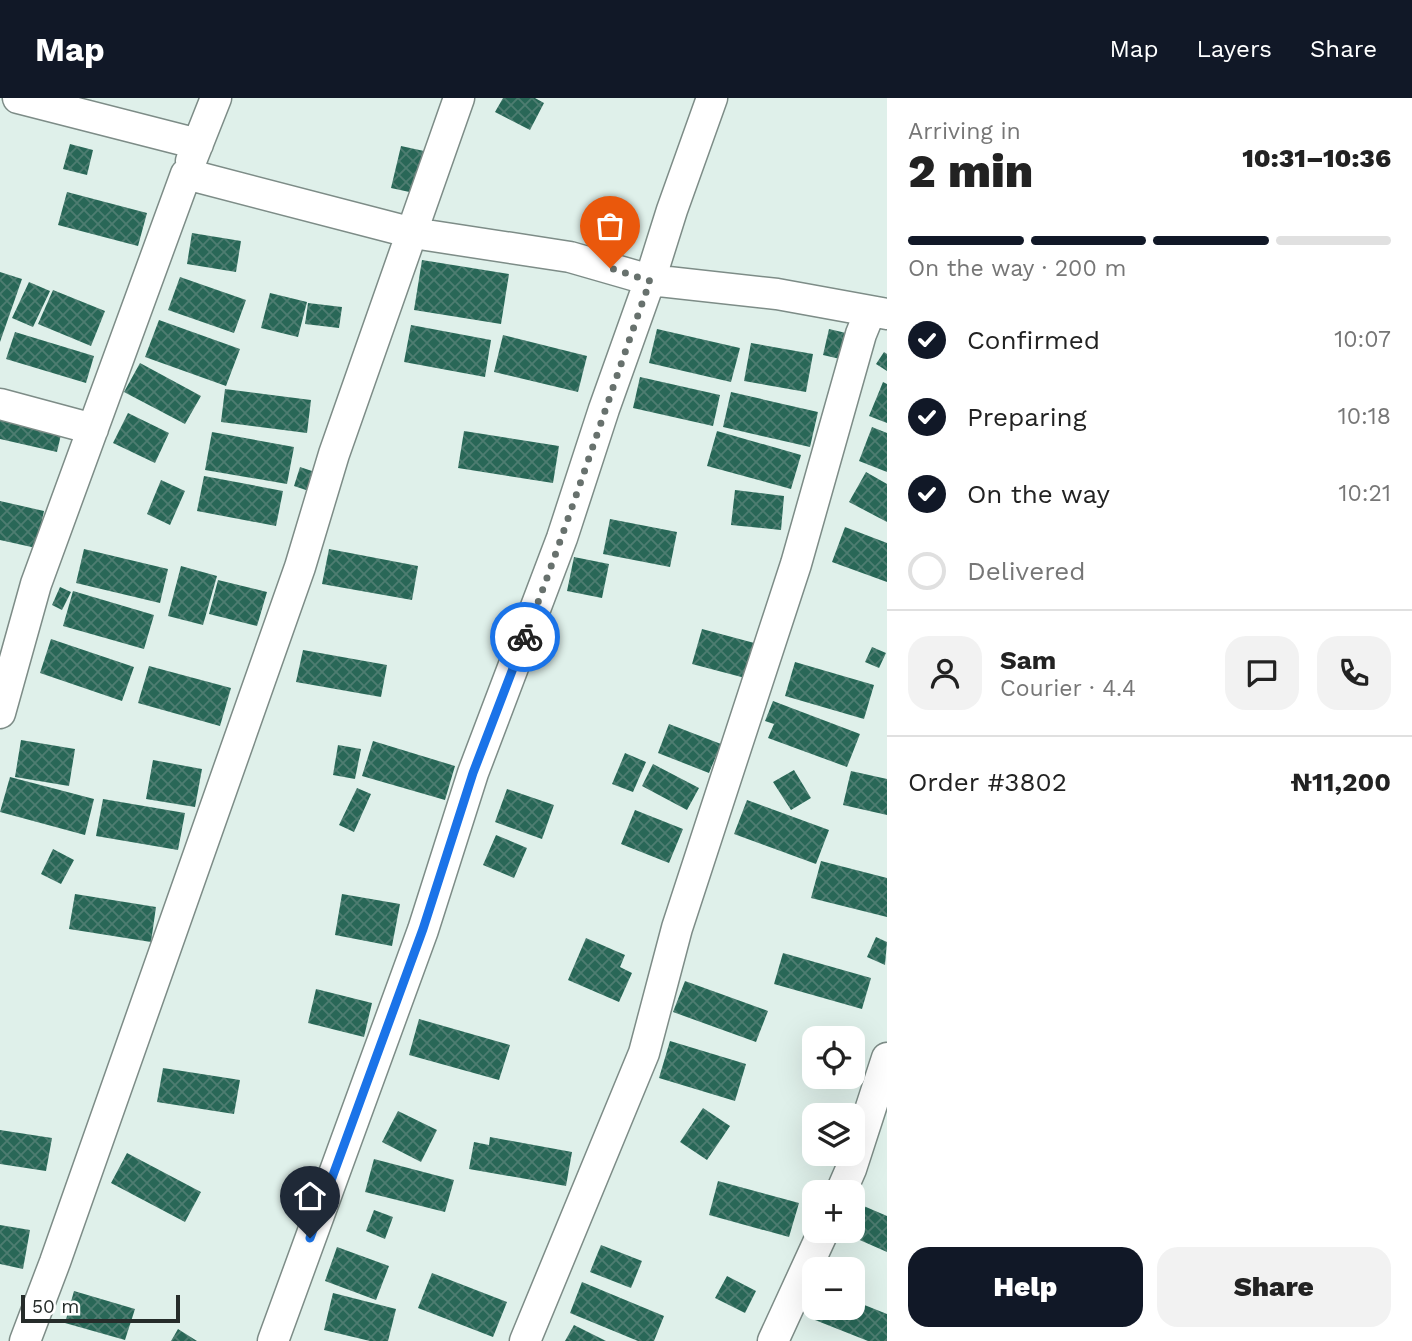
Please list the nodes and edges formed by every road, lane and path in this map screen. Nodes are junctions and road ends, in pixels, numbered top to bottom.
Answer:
1 (18, 98) edge
2 (216, 98) edge
3 (459, 98) edge
4 (712, 98) edge
5 (198, 144) junction
6 (186, 174) junction
7 (413, 233) junction
8 (650, 281) junction
9 (878, 313) edge
10 (0, 404) edge
11 (93, 429) junction
12 (12, 626) edge
13 (0, 713) edge
14 (887, 1058) edge
15 (847, 1180) edge
16 (818, 1243) edge
17 (25, 1341) edge
18 (273, 1341) edge
19 (526, 1341) edge
20 (774, 1341) edge

1 - 5 street
2 - 5 street
3 - 7 street
4 - 8 street
5 - 6 street
6 - 7 street
6 - 11 street
7 - 8 street
7 - 17 street
8 - 9 street
8 - 18 street
9 - 19 street
10 - 11 street
11 - 12 street
12 - 13 street
14 - 15 street
16 - 20 street

